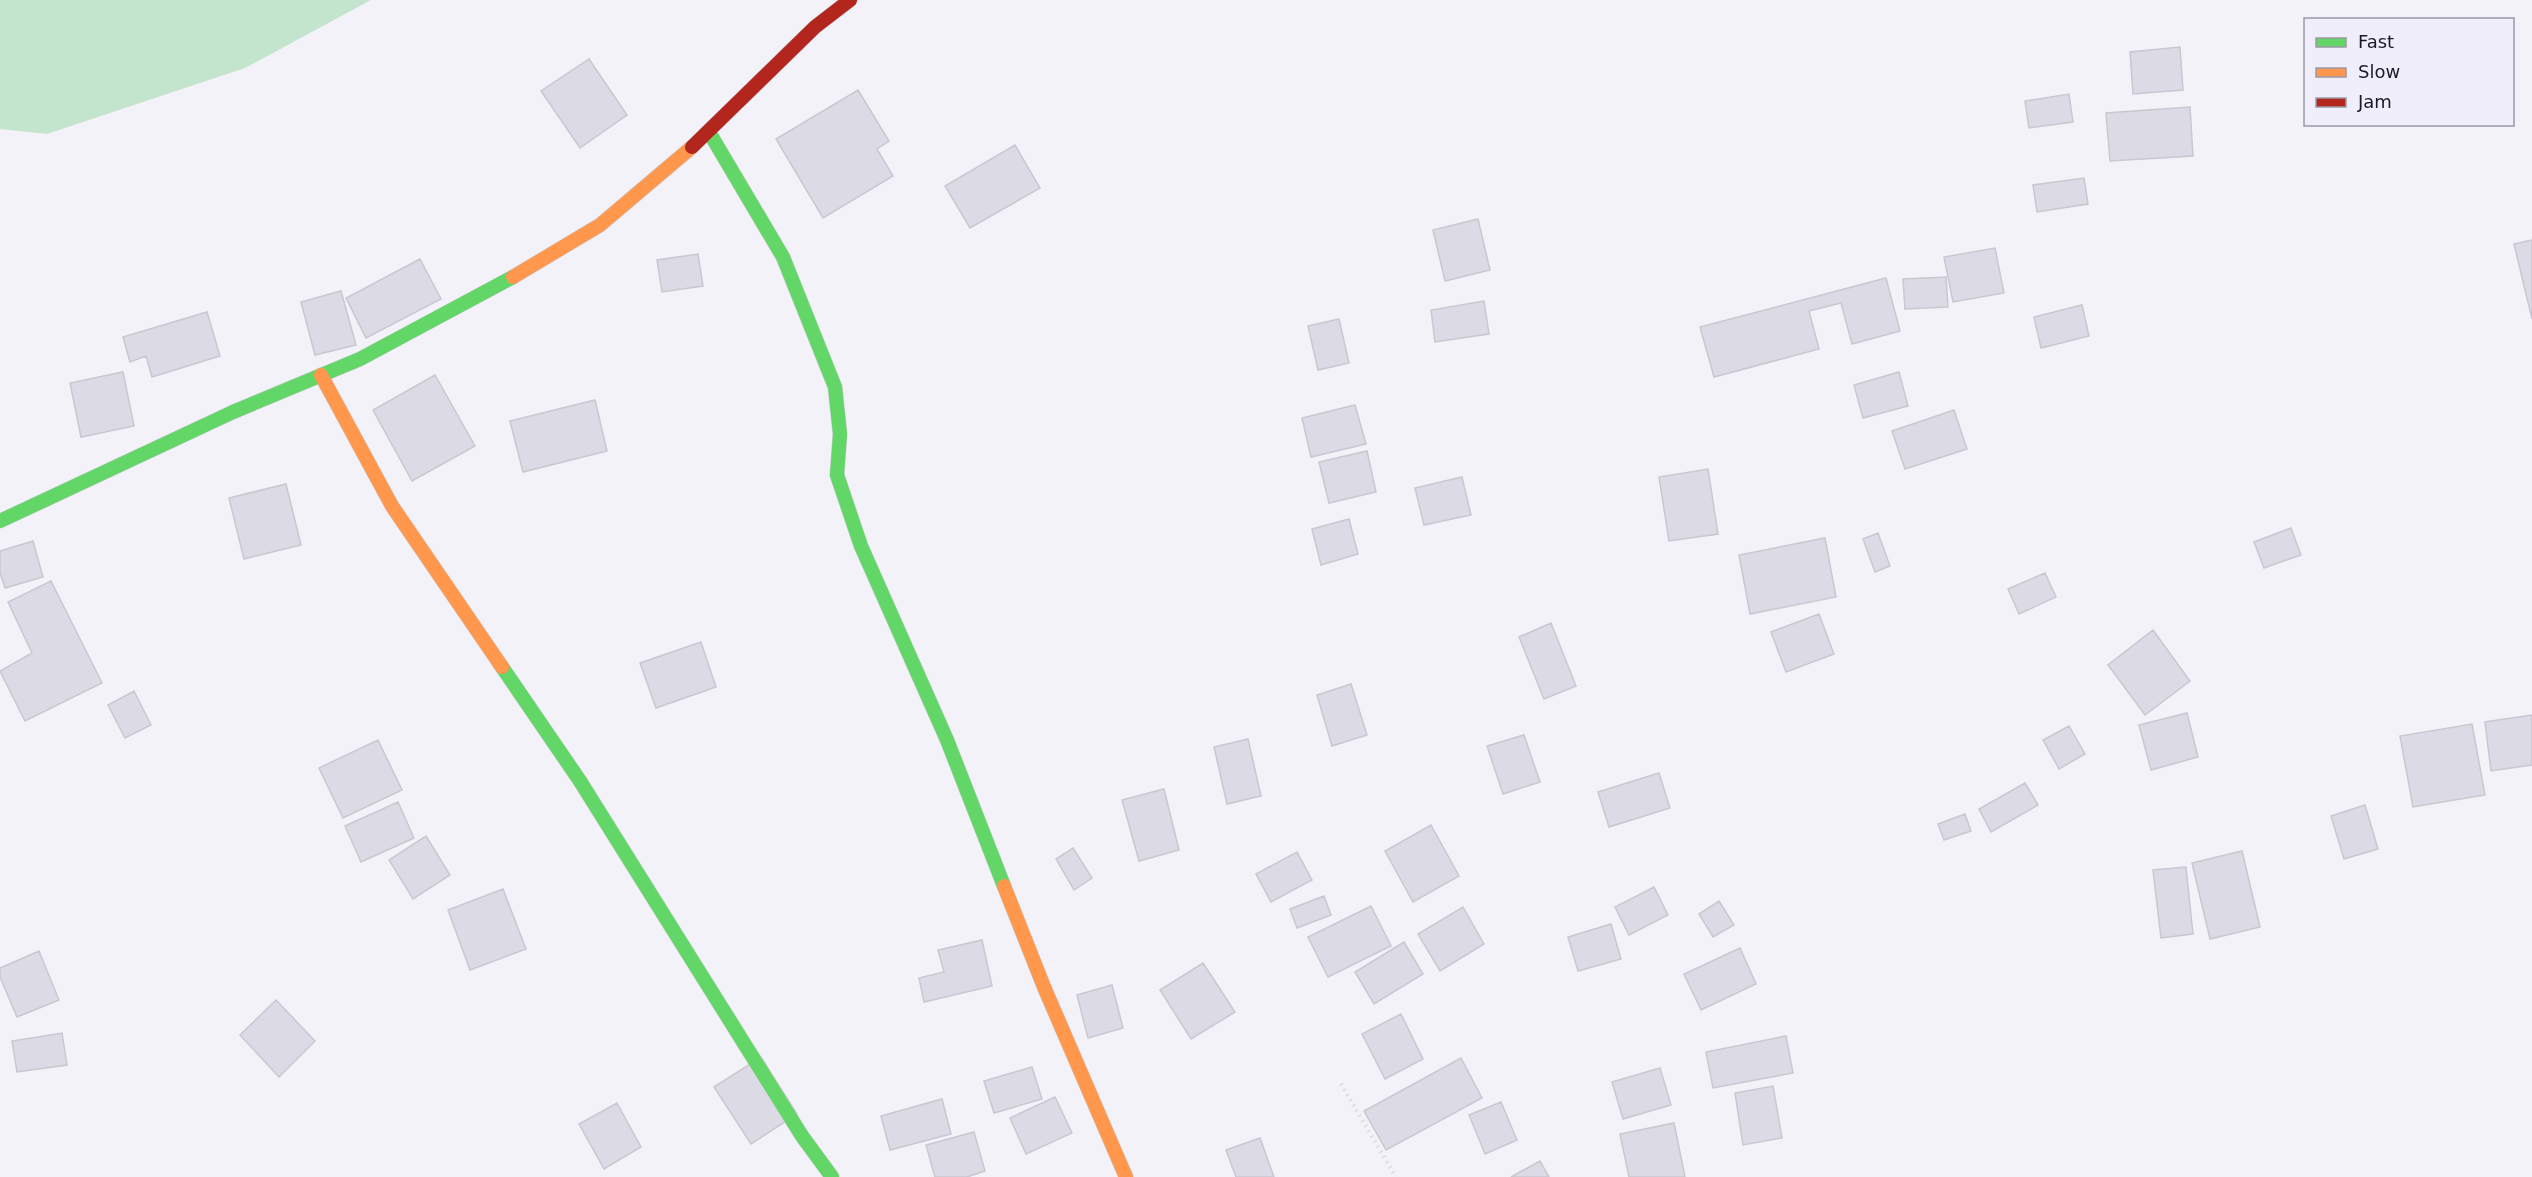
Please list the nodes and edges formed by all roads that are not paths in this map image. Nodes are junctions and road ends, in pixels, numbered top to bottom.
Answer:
1 (850, 0) edge
2 (709, 132) junction
3 (321, 375) junction
4 (0, 521) edge
5 (832, 1177) edge
6 (1126, 1177) edge

1 - 2 street
2 - 3 street
2 - 6 street
3 - 4 street
3 - 5 street

